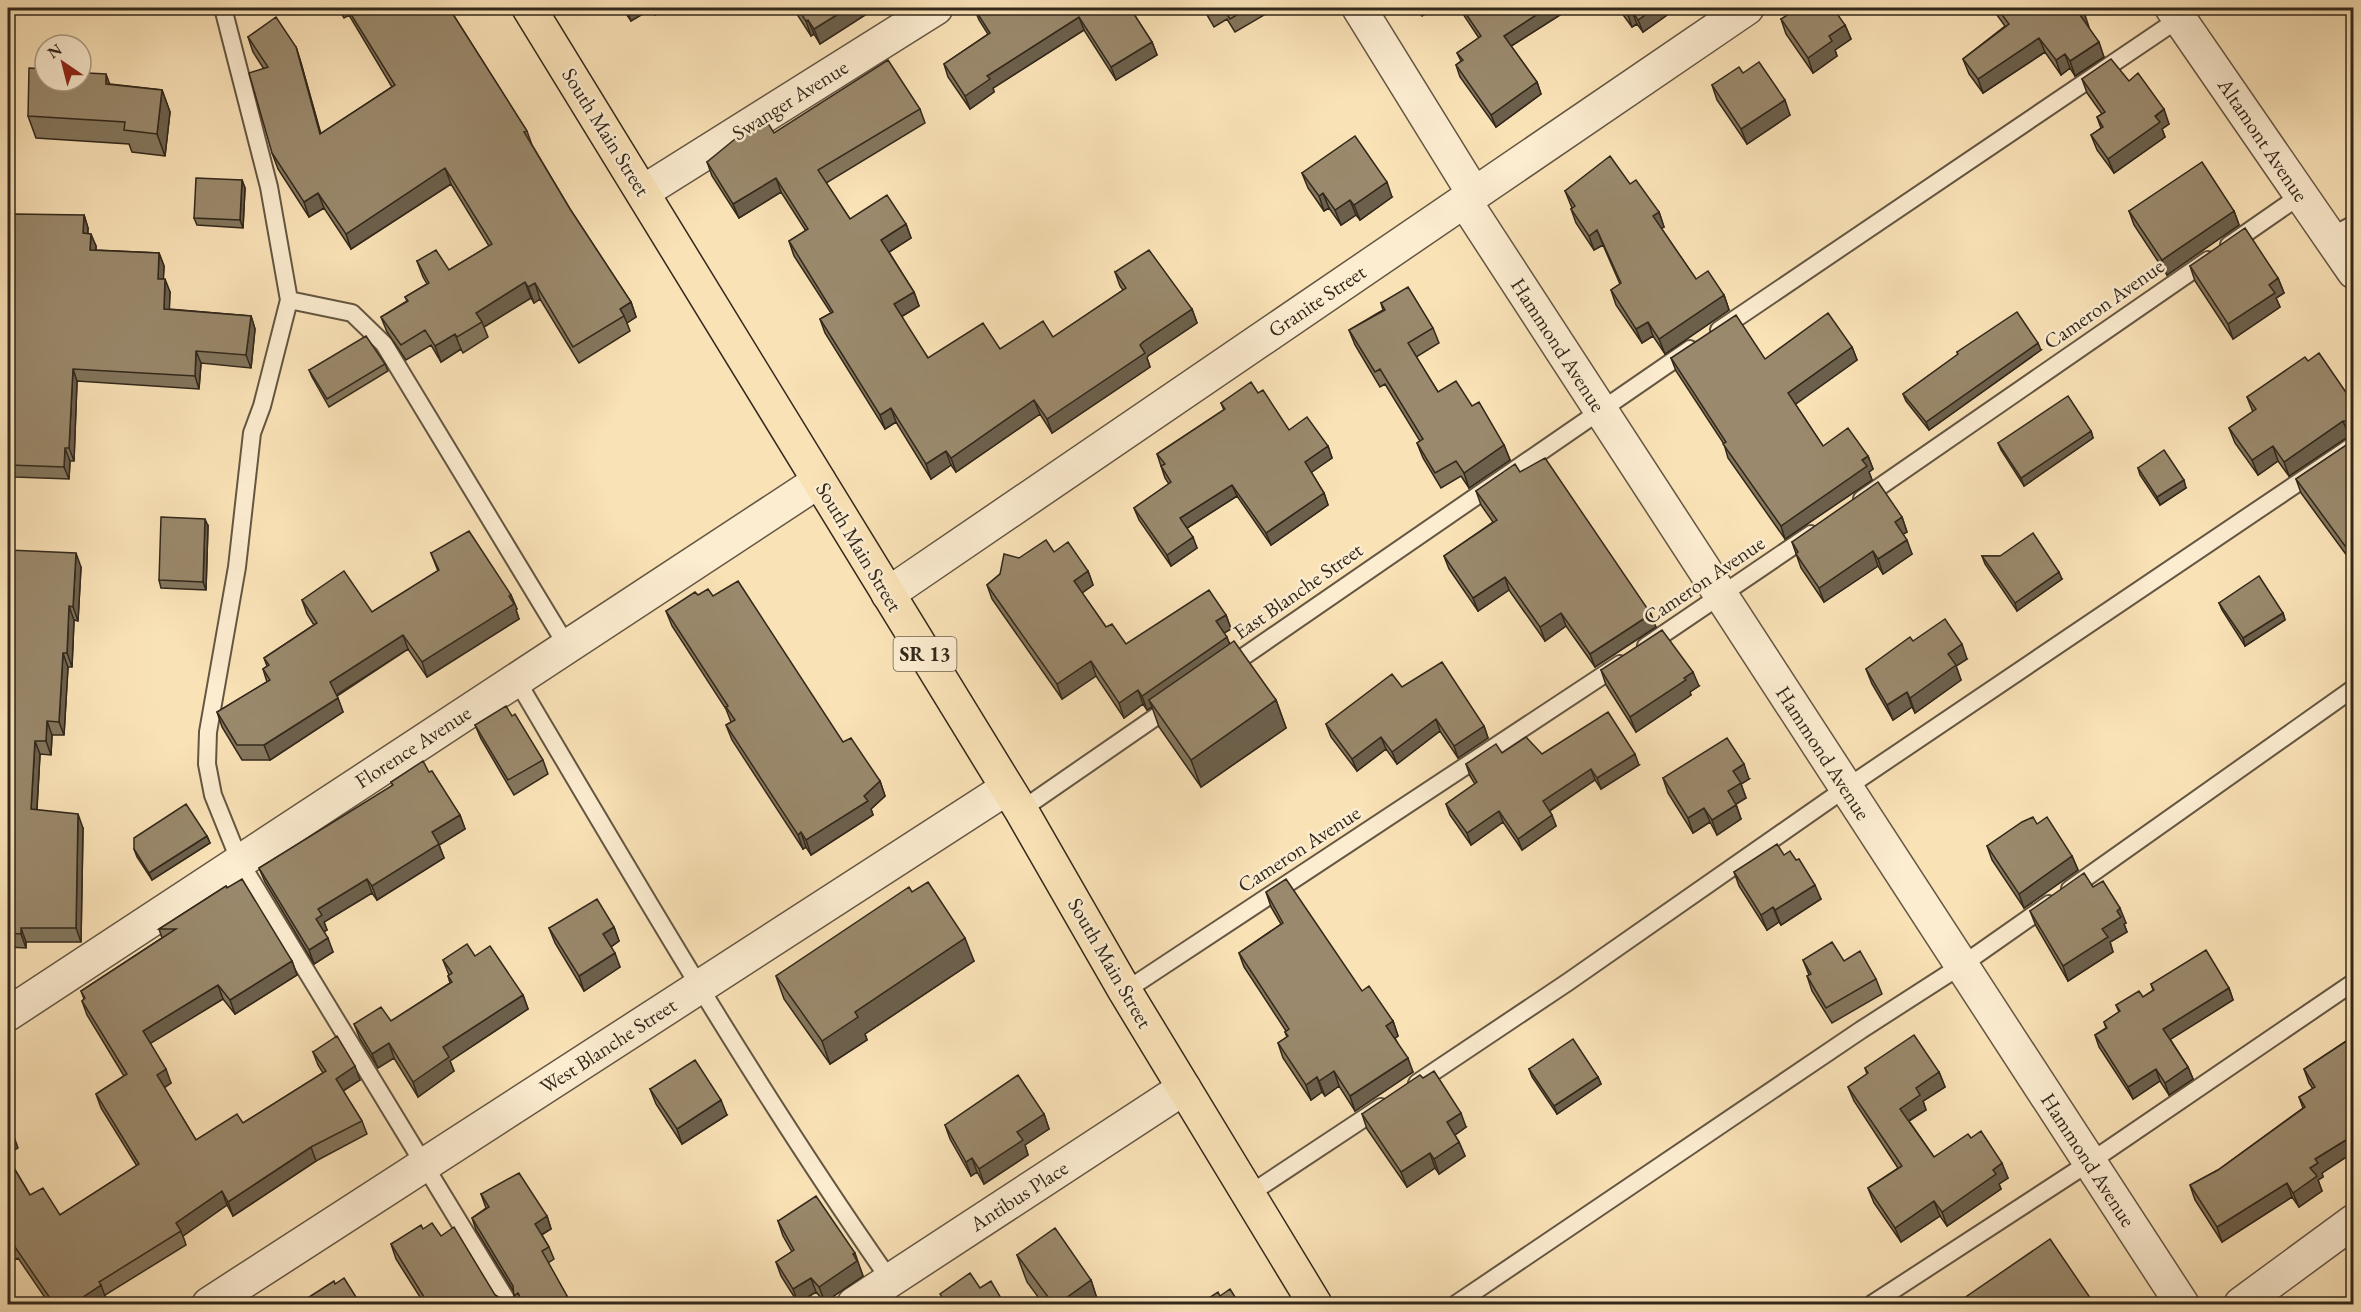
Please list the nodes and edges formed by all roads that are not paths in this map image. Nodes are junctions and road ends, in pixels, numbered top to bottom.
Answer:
1 (223, 8) edge
2 (529, 8) edge
3 (936, 8) edge
4 (1359, 8) edge
5 (1747, 8) edge
6 (2176, 13) edge
7 (643, 192) junction
8 (2301, 195) junction
9 (1469, 197) junction
10 (2342, 230) edge
11 (2354, 272) edge
12 (289, 300) junction
13 (1600, 410) junction
14 (2354, 445) edge
15 (819, 481) junction
16 (1849, 508) edge
17 (1830, 522) edge
18 (888, 594) junction
19 (1722, 596) junction
20 (567, 646) junction
21 (1217, 674) edge
22 (516, 680) junction
23 (2354, 688) edge
24 (1188, 694) edge
25 (1846, 788) junction
26 (1014, 799) junction
27 (240, 862) junction
28 (1962, 965) junction
29 (2354, 982) edge
30 (699, 987) junction
31 (1125, 991) junction
32 (8, 1014) edge
33 (1184, 1088) junction
34 (2090, 1162) junction
35 (423, 1166) junction
36 (1248, 1195) junction
37 (2354, 1221) edge
38 (890, 1280) junction
39 (209, 1305) edge
40 (509, 1305) edge
41 (854, 1305) edge
42 (1315, 1305) edge
43 (1456, 1305) edge
44 (1872, 1305) edge
45 (2182, 1305) edge
46 (2241, 1305) edge

1 - 12 lane
2 - 7 highway, South Main Street / SR 13
3 - 7 street, Swanger Avenue
4 - 9 street, Hammond Avenue
5 - 9 street, Granite Street
6 - 8 street, Altamont Avenue
6 - 13 lane, East Blanche Street
7 - 15 highway, South Main Street / SR 13
8 - 10 street, Altamont Avenue
8 - 16 lane, Cameron Avenue
9 - 13 street, Hammond Avenue
9 - 18 street, Granite Street
10 - 11 street, Altamont Avenue
12 - 20 lane
12 - 27 lane
13 - 19 street, Hammond Avenue
13 - 21 lane, East Blanche Street
14 - 25 lane
15 - 18 highway, South Main Street / SR 13
15 - 20 street, Florence Avenue
17 - 19 lane, Cameron Avenue
18 - 26 highway, South Main Street / SR 13
19 - 25 street, Hammond Avenue
19 - 31 lane, Cameron Avenue
20 - 22 street, Florence Avenue
22 - 27 street, Florence Avenue
22 - 30 lane
23 - 28 lane
24 - 26 lane
25 - 28 street, Hammond Avenue
25 - 36 lane
26 - 30 street, West Blanche Street
26 - 31 highway, South Main Street / SR 13
27 - 32 street, Florence Avenue
27 - 35 lane
28 - 34 street, Hammond Avenue
28 - 43 lane
29 - 34 lane
30 - 35 street, West Blanche Street
30 - 38 lane
31 - 33 highway, South Main Street / SR 13
33 - 36 highway, South Main Street / SR 13
33 - 38 street, Antibus Place
34 - 44 lane
34 - 45 street, Hammond Avenue
35 - 39 street, West Blanche Street
35 - 40 lane
36 - 42 highway, South Main Street / SR 13
37 - 46 street
38 - 41 street, Antibus Place

